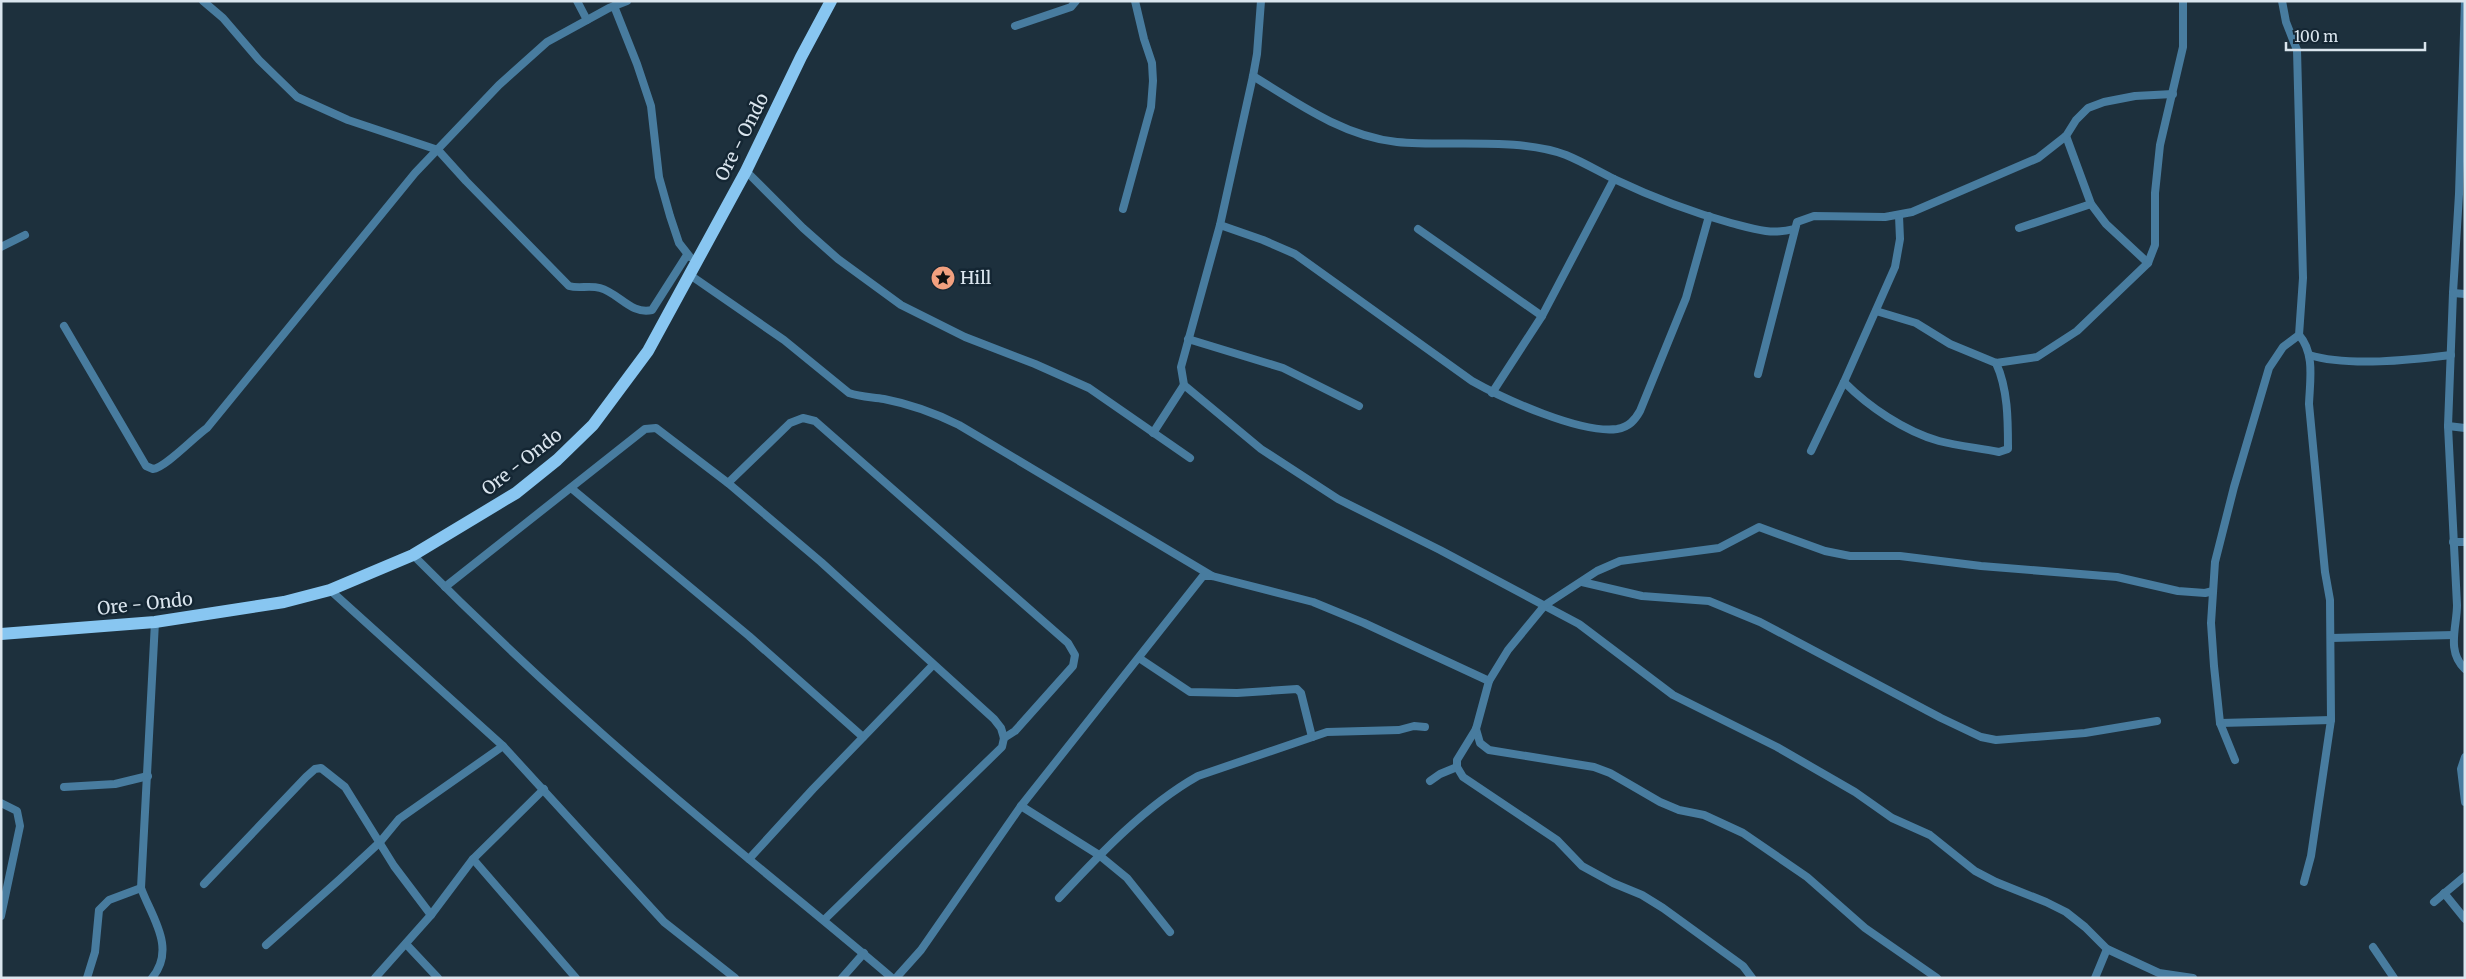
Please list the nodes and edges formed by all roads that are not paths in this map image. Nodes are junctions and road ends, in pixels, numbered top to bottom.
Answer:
1 (204, 1) edge
2 (577, 1) edge
3 (627, 1) edge
4 (831, 1) edge
5 (1076, 1) edge
6 (1135, 1) edge
7 (1261, 1) edge
8 (2183, 1) edge
9 (2282, 1) edge
10 (2465, 1) edge
11 (614, 6) junction
12 (2465, 7) edge
13 (587, 20) junction
14 (1015, 26) dead end
15 (1253, 76) junction
16 (2173, 94) junction
17 (2463, 129) edge
18 (2066, 136) junction
19 (438, 150) junction
20 (746, 171) junction
21 (1614, 179) junction
22 (2091, 204) junction
23 (1123, 209) dead end
24 (1709, 216) junction
25 (1899, 216) junction
26 (1220, 225) junction
27 (2019, 228) dead end
28 (1418, 229) dead end
29 (1794, 229) junction
30 (25, 235) dead end
31 (1, 246) edge
32 (692, 259) junction
33 (2148, 264) junction
34 (690, 275) junction
35 (2453, 293) junction
36 (2465, 294) edge
37 (1876, 311) junction
38 (1542, 316) junction
39 (64, 326) dead end
40 (2299, 335) junction
41 (1188, 339) junction
42 (2309, 355) junction
43 (2451, 355) junction
44 (1996, 363) junction
45 (1758, 374) dead end
46 (1844, 382) junction
47 (1184, 385) junction
48 (1492, 393) junction
49 (1359, 406) dead end
50 (2448, 426) junction
51 (2465, 428) edge
52 (1154, 433) junction
53 (1811, 451) dead end
54 (1190, 458) dead end
55 (728, 483) junction
56 (571, 488) junction
57 (2454, 542) junction
58 (2465, 542) edge
59 (413, 555) junction
60 (1212, 576) junction
61 (1582, 582) junction
62 (444, 587) junction
63 (330, 590) junction
64 (2213, 591) junction
65 (1545, 605) junction
66 (155, 622) junction
67 (2461, 623) edge
68 (1, 634) edge
69 (2454, 634) junction
70 (2331, 638) junction
71 (1139, 658) junction
72 (933, 665) junction
73 (2465, 669) edge
74 (1489, 681) junction
75 (2331, 720) junction
76 (2157, 721) dead end
77 (2220, 723) junction
78 (1425, 727) dead end
79 (1476, 730) junction
80 (863, 737) junction
81 (1312, 737) junction
82 (1004, 738) junction
83 (503, 746) junction
84 (2465, 757) edge
85 (2235, 760) dead end
86 (1457, 768) junction
87 (148, 776) junction
88 (1430, 781) dead end
89 (64, 787) dead end
90 (544, 789) junction
91 (2465, 802) edge
92 (1, 803) edge
93 (1021, 806) junction
94 (380, 842) junction
95 (1099, 855) junction
96 (473, 859) junction
97 (749, 859) junction
98 (2465, 876) edge
99 (2304, 882) dead end
100 (204, 884) dead end
101 (141, 888) junction
102 (2444, 893) junction
103 (1059, 898) dead end
104 (2434, 902) dead end
105 (431, 915) junction
106 (1, 916) edge
107 (2465, 919) edge
108 (824, 920) junction
109 (1170, 932) dead end
110 (406, 944) junction
111 (266, 946) dead end
112 (2373, 947) dead end
113 (2107, 949) junction
114 (864, 953) junction
115 (87, 978) edge
116 (152, 978) edge
117 (375, 978) edge
118 (438, 978) edge
119 (576, 978) edge
120 (735, 978) edge
121 (842, 978) edge
122 (894, 978) edge
123 (1752, 978) edge
124 (1936, 978) edge
125 (2096, 978) edge
126 (2193, 978) edge
127 (2394, 978) edge

1 - 19 street
2 - 13 street
3 - 11 street
4 - 20 main road, Ore - Ondo
5 - 14 street
6 - 23 street
7 - 15 street
8 - 16 street
9 - 40 street
10 - 12 street
11 - 13 street
11 - 32 street
12 - 17 street
13 - 19 street
15 - 21 street
15 - 26 street
16 - 18 street
16 - 33 street
17 - 35 street
18 - 22 street
18 - 25 street
19 - 32 street
19 - 39 street
20 - 32 main road, Ore - Ondo
20 - 52 street
21 - 24 street
21 - 38 street
22 - 27 street
22 - 33 street
24 - 29 street
24 - 48 street
25 - 29 street
25 - 37 street
26 - 41 street
26 - 48 street
28 - 38 street
29 - 45 street
30 - 31 street
32 - 34 main road, Ore - Ondo
33 - 44 street
34 - 59 main road, Ore - Ondo
34 - 60 street
35 - 36 street
35 - 43 street
37 - 44 street
37 - 46 street
38 - 48 street
40 - 42 street
40 - 64 street
41 - 47 street
41 - 49 street
42 - 43 street
42 - 70 street
43 - 50 street
44 - 46 street
46 - 53 street
47 - 52 street
47 - 65 street
50 - 51 street
50 - 57 street
52 - 54 street
55 - 56 street
55 - 72 street
55 - 82 street
56 - 62 street
56 - 80 street
57 - 58 street
57 - 67 street
59 - 62 street
59 - 63 main road, Ore - Ondo
60 - 71 street
60 - 74 street
61 - 64 street
61 - 65 street
61 - 76 street
62 - 97 street
63 - 66 main road, Ore - Ondo
63 - 83 street
64 - 77 street
65 - 74 street
65 - 113 street
66 - 68 main road, Ore - Ondo
66 - 87 street
67 - 69 street
69 - 70 street
69 - 73 street
70 - 75 street
71 - 81 street
71 - 93 street
72 - 80 street
72 - 82 street
74 - 79 street
75 - 77 street
75 - 99 street
77 - 85 street
78 - 81 street
79 - 86 street
79 - 124 street
80 - 97 street
81 - 95 street
82 - 108 street
83 - 90 street
83 - 94 street
84 - 91 street
86 - 88 street
86 - 123 street
87 - 89 street
87 - 101 street
90 - 96 street
90 - 120 street
92 - 106 street
93 - 95 street
93 - 122 street
94 - 100 street
94 - 105 street
94 - 111 street
95 - 103 street
95 - 109 street
96 - 105 street
96 - 119 street
97 - 108 street
98 - 102 street
101 - 115 street
101 - 116 street
102 - 104 street
102 - 107 street
105 - 110 street
108 - 114 street
110 - 117 street
110 - 118 street
112 - 127 street
113 - 125 street
113 - 126 street
114 - 121 street
114 - 122 street

